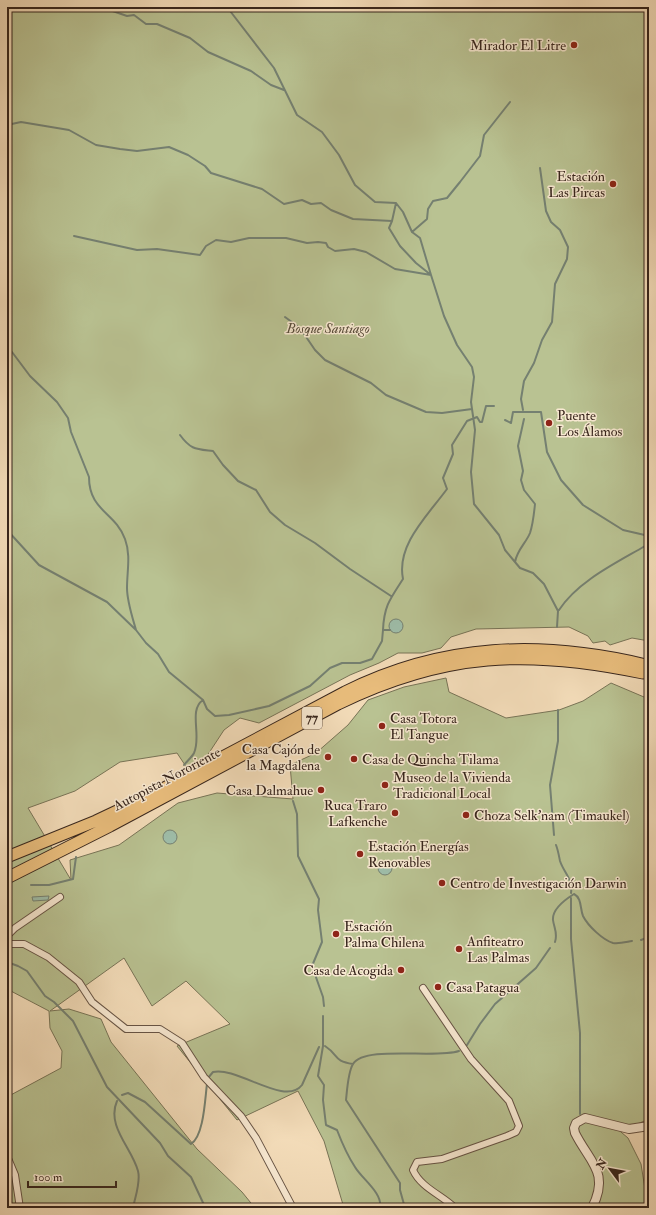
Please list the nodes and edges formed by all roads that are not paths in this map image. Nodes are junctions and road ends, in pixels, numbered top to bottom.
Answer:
1 (7, 857) edge
2 (7, 878) edge
3 (60, 897) dead end
4 (7, 936) edge
5 (7, 944) edge
6 (423, 988) dead end
7 (649, 1126) edge
8 (7, 1156) edge
9 (20, 1208) edge
10 (293, 1208) edge
11 (455, 1208) edge
12 (592, 1208) edge

1 - 2 highway, Autopista Nororiente / 77
3 - 4 street
5 - 10 street
6 - 11 street
7 - 12 street
8 - 9 street

